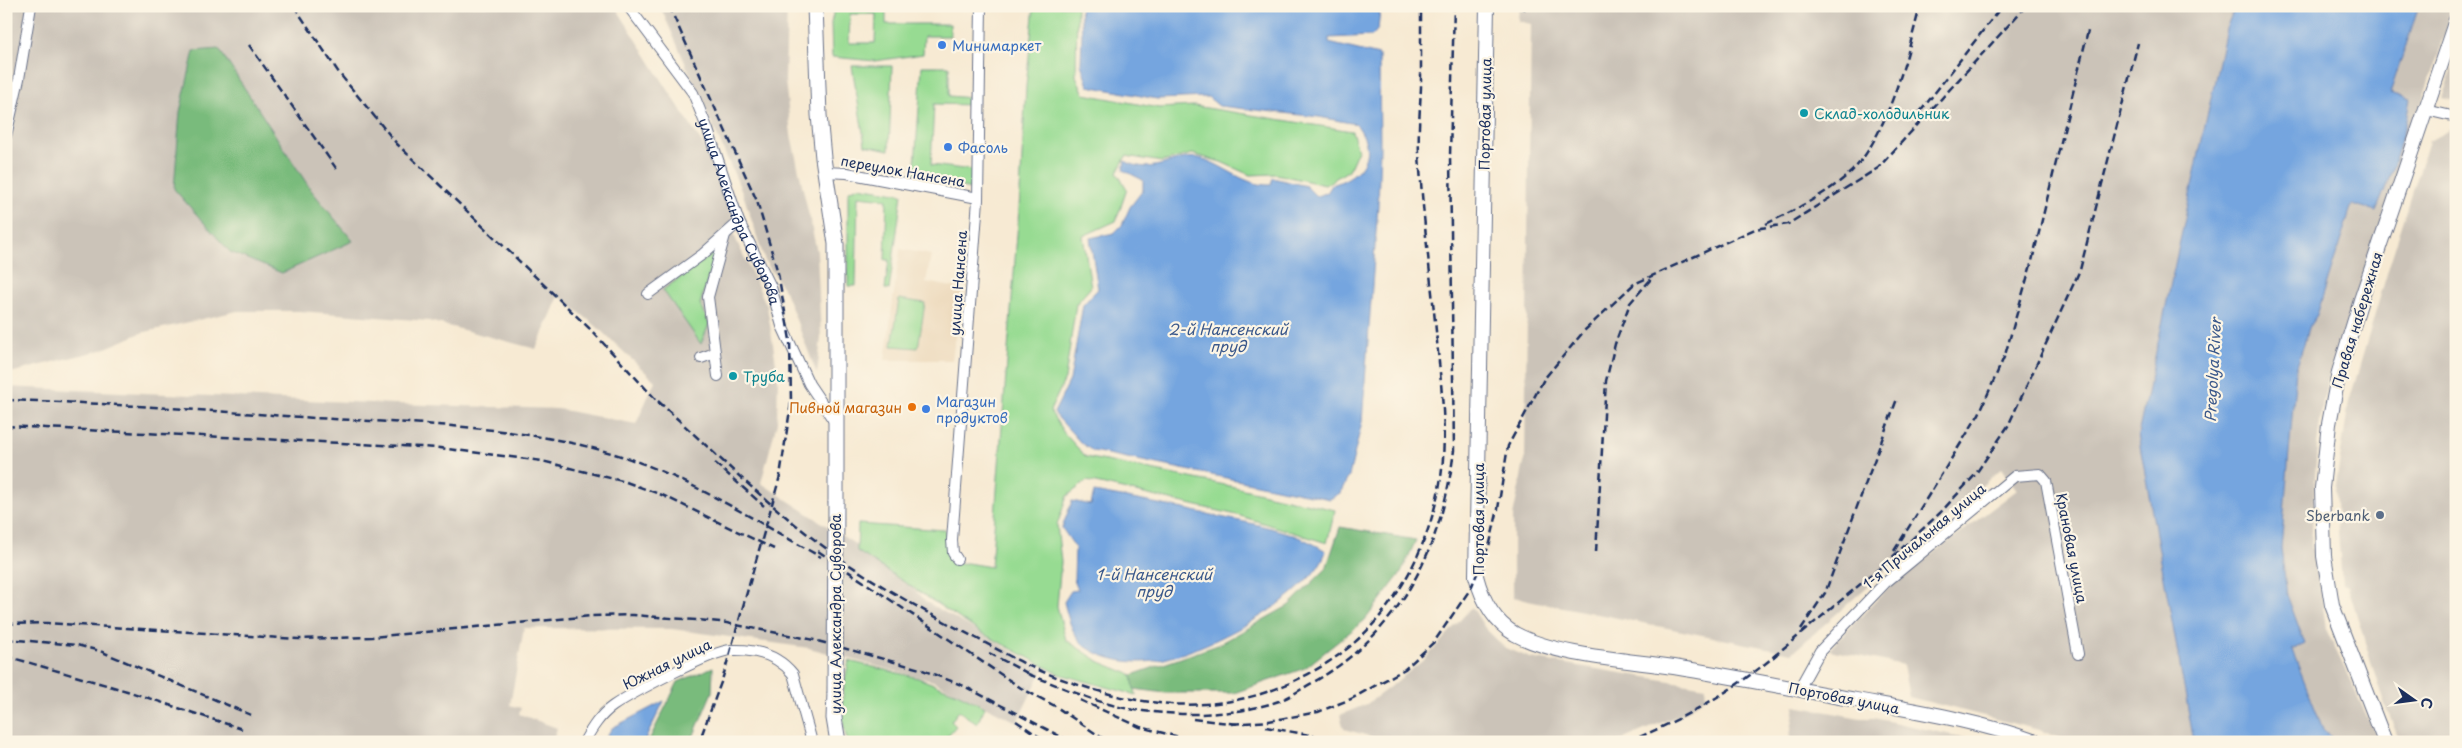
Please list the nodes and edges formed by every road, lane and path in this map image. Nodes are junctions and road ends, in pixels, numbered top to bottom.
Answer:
1 (32, 6) edge
2 (628, 6) edge
3 (815, 6) edge
4 (981, 6) edge
5 (1487, 6) edge
6 (2456, 20) edge
7 (2426, 110) junction
8 (2456, 117) edge
9 (6, 136) edge
10 (824, 172) junction
11 (978, 198) junction
12 (739, 222) junction
13 (725, 235) junction
14 (720, 259) junction
15 (724, 273) dead end
16 (648, 294) dead end
17 (715, 353) junction
18 (702, 358) dead end
19 (718, 376) dead end
20 (836, 425) junction
21 (2015, 476) joint
22 (957, 560) dead end
23 (2078, 654) dead end
24 (1799, 689) junction
25 (584, 742) edge
26 (812, 742) edge
27 (838, 742) edge
28 (2036, 742) edge
29 (2385, 742) edge

1 - 9 street
2 - 12 street, улица Александра Суворова
3 - 10 main road, улица Александра Суворова
4 - 11 street, улица Нансена
5 - 24 main road, Портовая улица
6 - 7 main road, Правая набережная
7 - 8 street
7 - 29 main road, Правая набережная
10 - 11 street, переулок Нансена
10 - 20 main road, улица Александра Суворова
11 - 22 street, улица Нансена
12 - 13 street
12 - 20 street, улица Александра Суворова
13 - 14 street
13 - 16 street
14 - 15 street
14 - 17 street
17 - 18 street
17 - 19 street
20 - 27 main road, улица Александра Суворова, bridge
21 - 23 street, Крановая улица
21 - 24 street, 1-я Причальная улица
24 - 28 main road, Портовая улица
25 - 26 street, Южная улица

